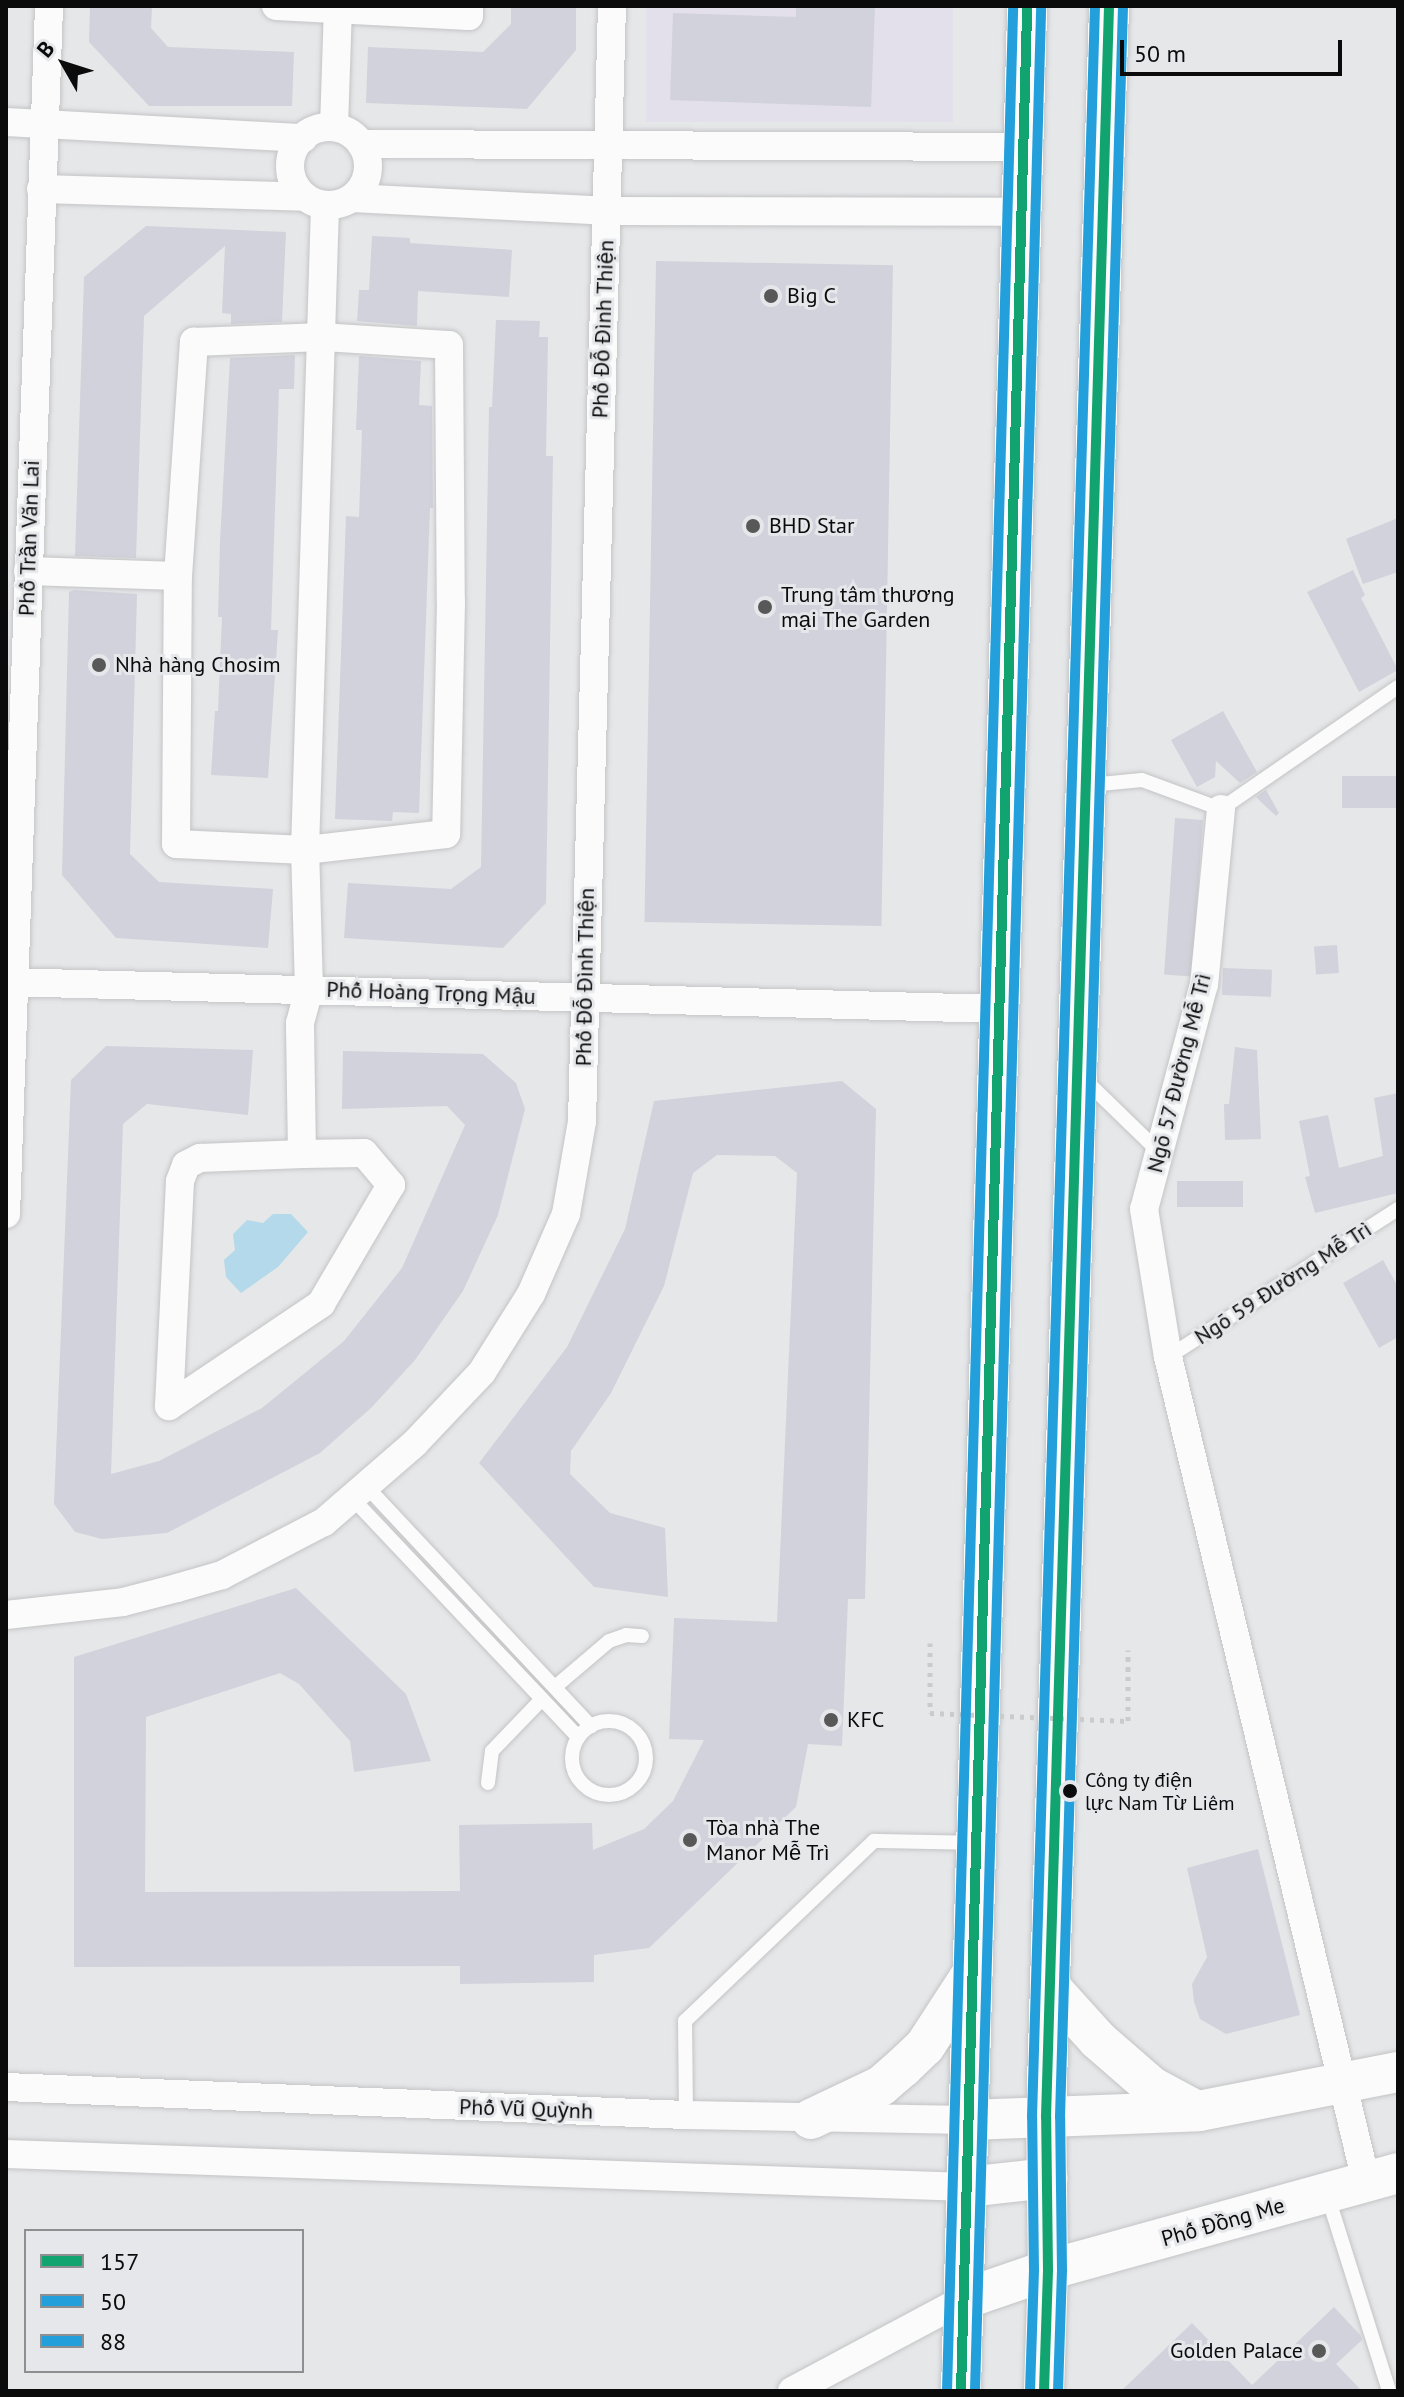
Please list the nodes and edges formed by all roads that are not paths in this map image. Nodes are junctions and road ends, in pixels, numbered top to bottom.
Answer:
1 (49, 6) edge
2 (276, 6) edge
3 (469, 6) edge
4 (612, 6) edge
5 (1027, 6) edge
6 (1109, 6) edge
7 (338, 8) edge
8 (6, 122) edge
9 (44, 124) junction
10 (334, 127) junction
11 (304, 138) junction
12 (361, 144) junction
13 (608, 147) junction
14 (1023, 147) junction
15 (41, 189) junction
16 (327, 200) junction
17 (606, 211) junction
18 (1021, 212) junction
19 (322, 337) junction
20 (28, 571) junction
21 (178, 576) junction
22 (1398, 687) edge
23 (1086, 786) junction
24 (1221, 809) junction
25 (305, 850) junction
26 (9, 982) edge
27 (309, 990) junction
28 (584, 997) junction
29 (1000, 1009) junction
30 (1078, 1073) junction
31 (1159, 1152) junction
32 (302, 1154) junction
33 (1398, 1209) edge
34 (6, 1214) edge
35 (1168, 1357) junction
36 (360, 1493) junction
37 (6, 1615) edge
38 (642, 1636) dead end
39 (555, 1687) junction
40 (542, 1699) junction
41 (591, 1726) junction
42 (578, 1737) junction
43 (488, 1783) dead end
44 (977, 1843) junction
45 (975, 1969) junction
46 (1051, 1988) junction
47 (1398, 2072) edge
48 (1343, 2083) junction
49 (6, 2087) edge
50 (1199, 2111) junction
51 (686, 2115) junction
52 (1046, 2117) junction
53 (811, 2119) junction
54 (969, 2120) junction
55 (6, 2154) edge
56 (1382, 2177) edge
57 (1048, 2178) junction
58 (967, 2187) junction
59 (1327, 2193) junction
60 (1048, 2270) junction
61 (964, 2299) junction
62 (792, 2391) edge
63 (961, 2391) edge
64 (1044, 2391) edge
65 (1389, 2391) edge

1 - 9 street, Phố Trần Văn Lai
2 - 7 street
3 - 7 street
4 - 13 street, Phố Đỗ Đình Thiện
5 - 14 main road
6 - 23 main road
7 - 10 street
8 - 9 street
9 - 11 street
9 - 15 street, Phố Trần Văn Lai
10 - 11 street
10 - 12 street
11 - 16 street
12 - 13 street
12 - 16 street
13 - 14 street
13 - 17 street, Phố Đỗ Đình Thiện
14 - 18 main road
15 - 16 street
15 - 20 street, Phố Trần Văn Lai
16 - 17 street
16 - 19 street
17 - 18 street
17 - 28 street, Phố Đỗ Đình Thiện
18 - 29 main road
19 - 21 street
19 - 25 street
19 - 25 street
20 - 21 street
20 - 26 street, Phố Trần Văn Lai
21 - 25 street
22 - 24 lane
23 - 24 lane
23 - 30 main road
24 - 31 street, Ngõ 57 Đường Mễ Trì
25 - 27 street
26 - 27 street, Phố Hoàng Trọng Mậu
26 - 34 street, Phố Trần Văn Lai
27 - 28 street, Phố Hoàng Trọng Mậu
27 - 32 street
28 - 29 street, Phố Hoàng Trọng Mậu
28 - 36 street, Phố Đỗ Đình Thiện
29 - 44 main road
30 - 31 lane
30 - 46 main road
31 - 35 street, Ngõ 57 Đường Mễ Trì
32 - 32 street
33 - 35 lane, Ngõ 59 Đường Mễ Trì
35 - 48 street, Ngõ 57 Đường Mễ Trì
36 - 37 street, Phố Đỗ Đình Thiện
36 - 39 lane
36 - 40 lane
38 - 39 lane
39 - 41 lane
40 - 42 lane
40 - 43 lane
41 - 42 lane
41 - 42 lane
44 - 45 main road
44 - 51 lane
45 - 53 main road
45 - 54 main road
46 - 50 main road
46 - 52 main road
47 - 48 main road
48 - 50 main road
48 - 56 street, Ngõ 57 Đường Mễ Trì
49 - 51 street, Phố Vũ Quỳnh
50 - 52 main road
51 - 53 street, Phố Vũ Quỳnh
52 - 54 main road, Phố Vũ Quỳnh
52 - 57 main road
53 - 54 street, Phố Vũ Quỳnh
54 - 58 main road
55 - 58 street
56 - 59 main road, Phố Đồng Me
57 - 58 main road
57 - 60 main road
58 - 61 main road
59 - 60 main road, Phố Đồng Me
59 - 65 lane
60 - 61 main road, Phố Đồng Me
60 - 64 main road
61 - 62 street
61 - 63 main road

